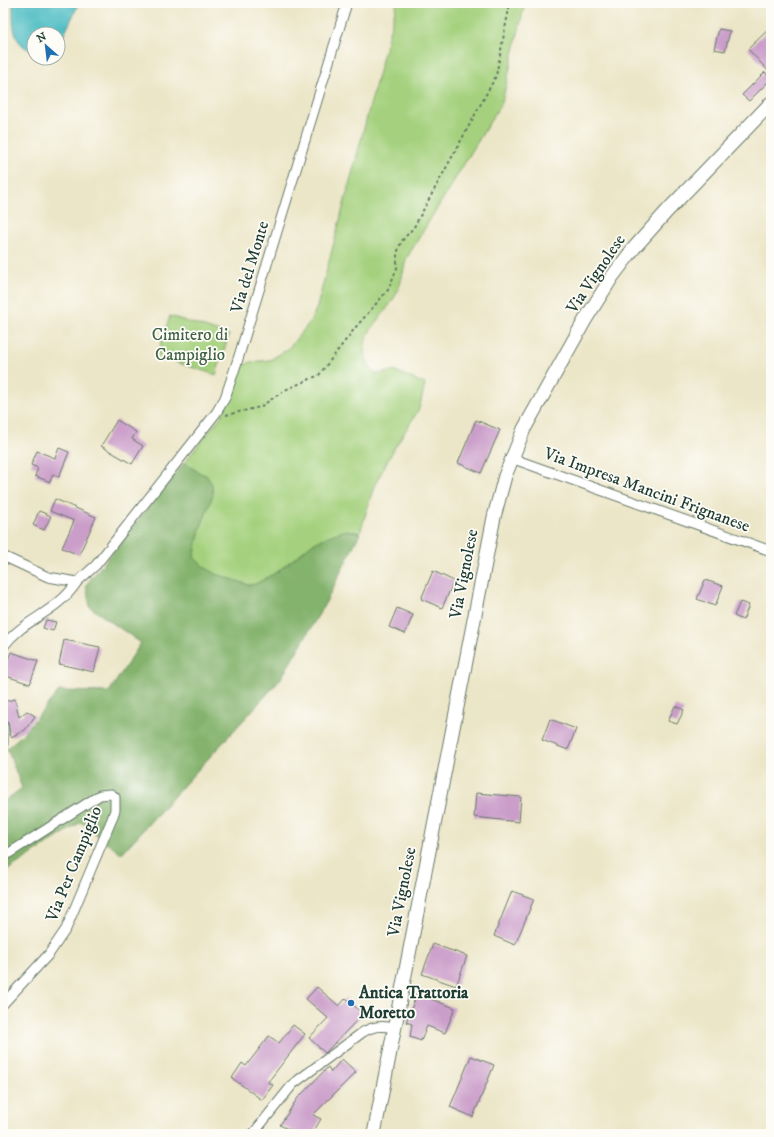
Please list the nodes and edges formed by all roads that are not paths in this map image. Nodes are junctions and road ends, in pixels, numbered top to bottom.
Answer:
1 (348, 3) edge
2 (771, 103) edge
3 (512, 458) junction
4 (771, 551) edge
5 (3, 556) edge
6 (77, 582) junction
7 (3, 646) edge
8 (3, 726) edge
9 (3, 744) edge
10 (3, 857) edge
11 (3, 1004) edge
12 (394, 1028) junction
13 (253, 1134) edge
14 (374, 1134) edge

1 - 6 street, Via del Monte
2 - 3 main road, Via Vignolese
3 - 4 street, Via Impresa Mancini Frignanese
3 - 12 main road, Via Vignolese
5 - 6 street
6 - 7 street, Via del Monte
8 - 9 street
10 - 11 street, Via Per Campiglio
12 - 13 street
12 - 14 main road, Via Vignolese

